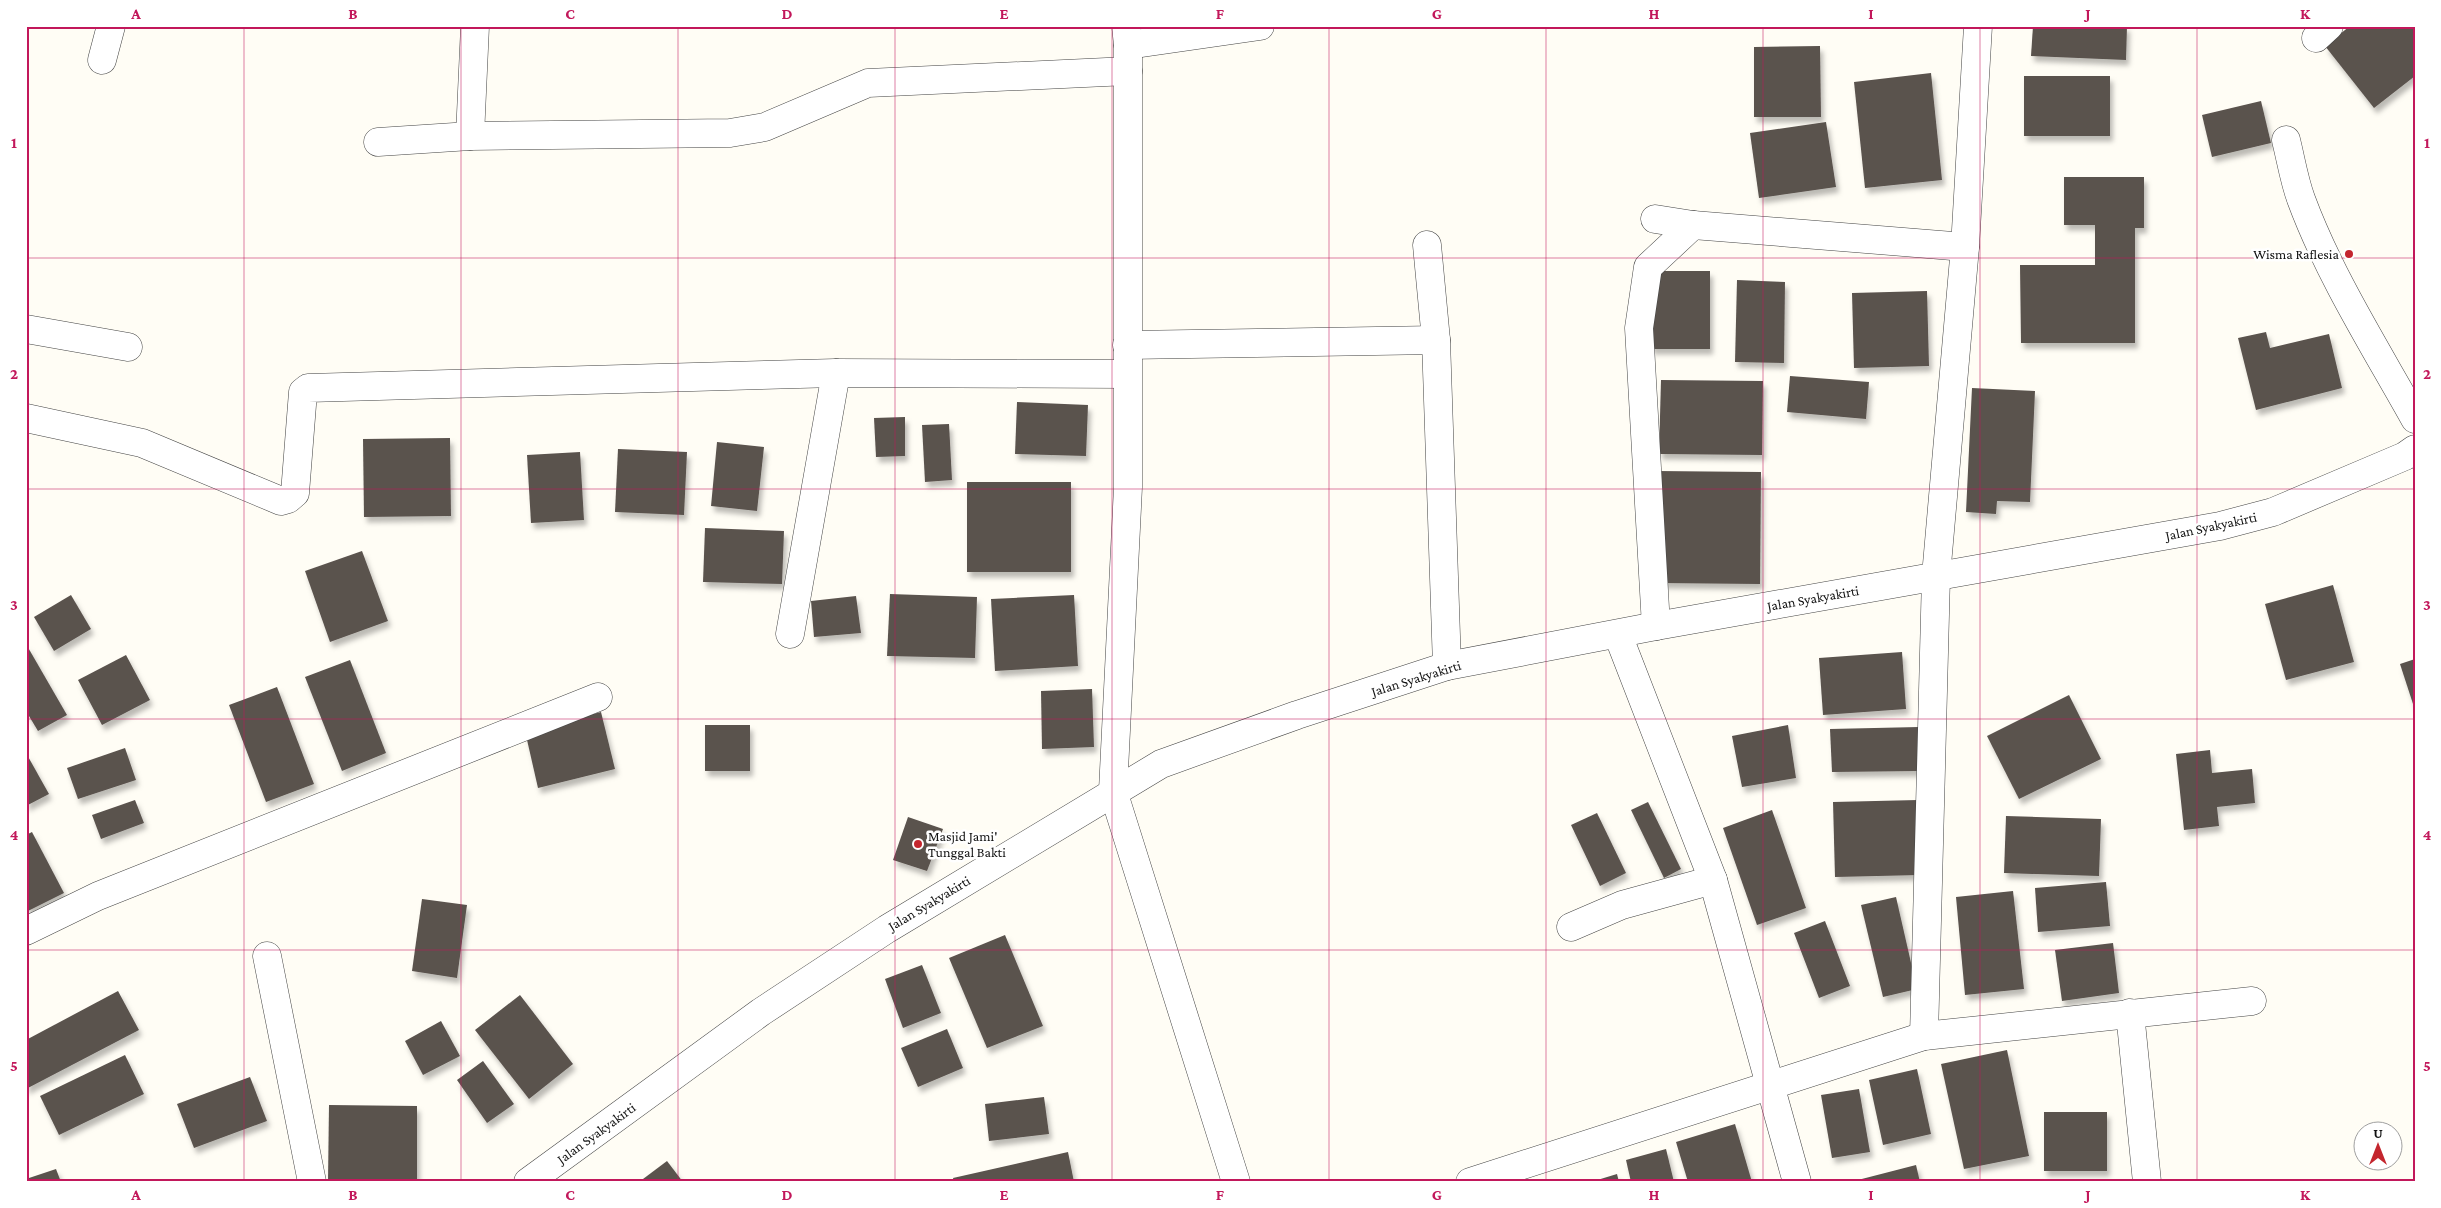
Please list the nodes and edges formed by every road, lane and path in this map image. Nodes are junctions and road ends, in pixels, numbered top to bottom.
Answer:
1 (111, 26) edge
2 (475, 26) edge
3 (1260, 26) edge
4 (1978, 26) edge
5 (1127, 47) edge
6 (102, 60) dead end
7 (470, 136) junction
8 (2286, 140) dead end
9 (378, 142) dead end
10 (1655, 219) dead end
11 (1692, 225) junction
12 (1427, 245) dead end
13 (1965, 247) junction
14 (26, 329) edge
15 (1436, 340) junction
16 (1127, 345) junction
17 (128, 347) dead end
18 (836, 373) junction
19 (1127, 374) junction
20 (26, 418) edge
21 (2415, 420) edge
22 (2415, 449) edge
23 (1936, 576) junction
24 (1656, 626) junction
25 (790, 634) dead end
26 (1618, 635) junction
27 (1447, 666) junction
28 (598, 697) dead end
29 (1113, 791) junction
30 (1713, 880) junction
31 (1571, 927) dead end
32 (26, 931) edge
33 (267, 956) dead end
34 (2252, 1001) dead end
35 (2130, 1013) junction
36 (1924, 1036) junction
37 (1770, 1084) junction
38 (312, 1182) edge
39 (528, 1182) edge
40 (1236, 1182) edge
41 (1470, 1182) edge
42 (1797, 1182) edge
43 (2147, 1182) edge

1 - 6 street
2 - 7 street
3 - 5 street
4 - 13 street
5 - 7 street
5 - 16 street
7 - 9 street
8 - 21 street
10 - 11 street
11 - 13 street
11 - 24 street
12 - 15 street
13 - 23 street
14 - 17 street
15 - 16 street
15 - 27 street
16 - 19 street
18 - 19 street
18 - 20 street
18 - 25 street
19 - 29 street
22 - 23 street, Jalan Syakyakirti
23 - 24 street, Jalan Syakyakirti
23 - 36 street
24 - 26 street, Jalan Syakyakirti
26 - 27 street, Jalan Syakyakirti
26 - 30 street
27 - 29 street, Jalan Syakyakirti
28 - 32 street
29 - 39 street, Jalan Syakyakirti
29 - 40 street
30 - 31 street
30 - 37 street
33 - 38 street
34 - 35 street
35 - 36 street
35 - 43 street
36 - 37 street
37 - 41 street
37 - 42 street

